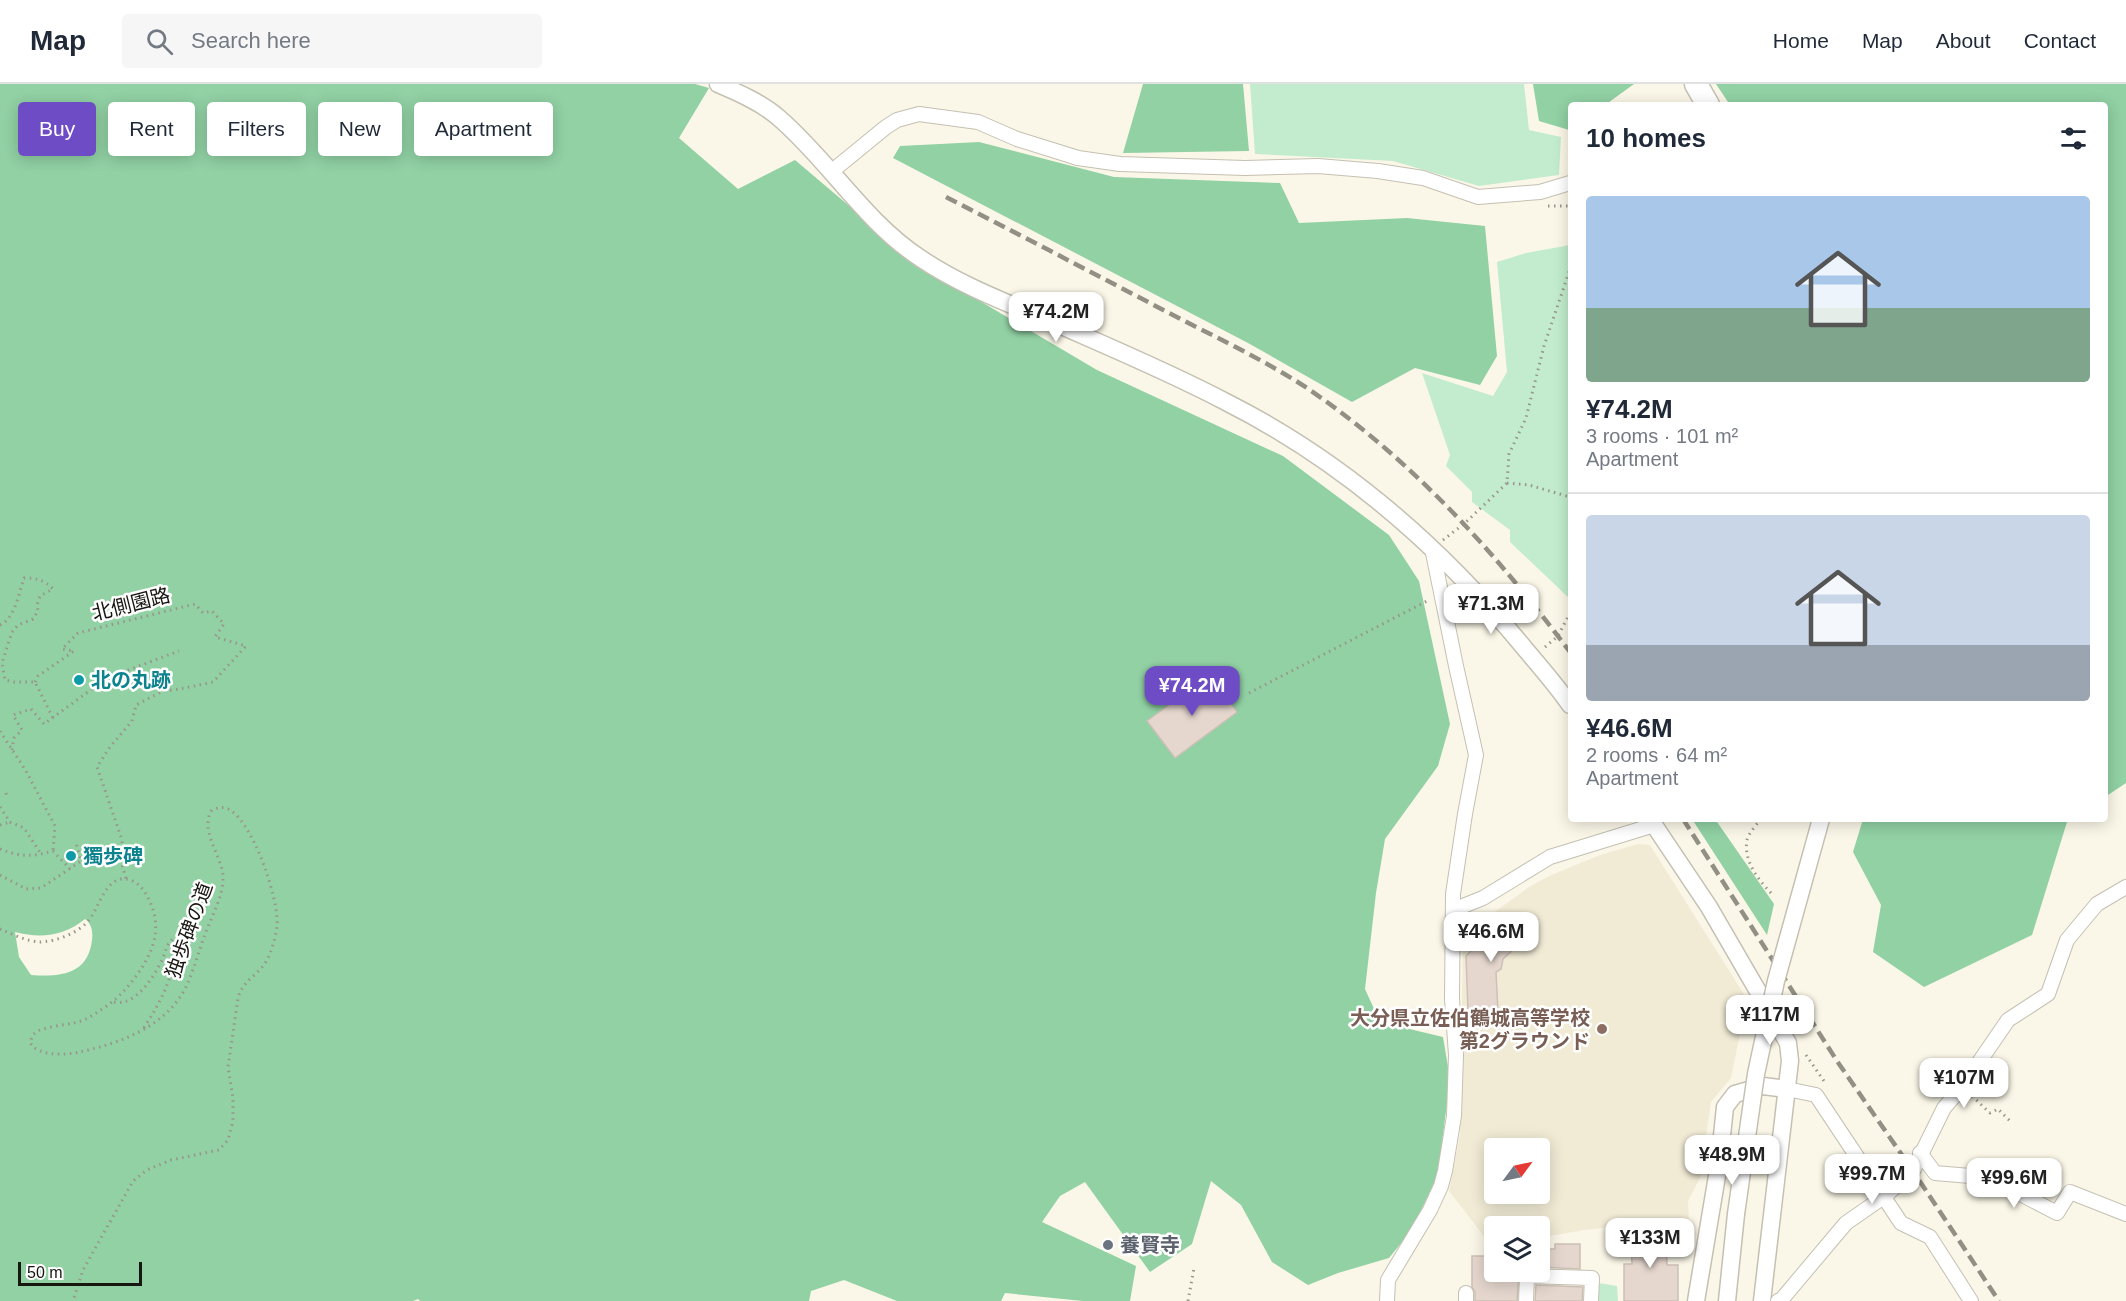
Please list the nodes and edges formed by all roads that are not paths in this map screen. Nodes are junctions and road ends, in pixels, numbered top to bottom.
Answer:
1 (718, 84) edge
2 (1696, 84) edge
3 (1706, 102) edge
4 (831, 172) junction
5 (1568, 184) edge
6 (1432, 548) junction
7 (1568, 702) edge
8 (1652, 822) edge
9 (1820, 822) edge
10 (2126, 887) edge
11 (1453, 910) junction
12 (1787, 1089) junction
13 (1920, 1154) junction
14 (1885, 1196) junction
15 (2126, 1214) edge
16 (1387, 1301) edge
17 (1526, 1301) edge
18 (1591, 1301) edge
19 (1696, 1301) edge
20 (1727, 1301) edge
21 (1762, 1301) edge
22 (1778, 1301) edge
23 (1971, 1301) edge

1 - 4 street
2 - 3 highway
4 - 5 street
4 - 6 street
6 - 7 street
6 - 11 street
8 - 11 street
8 - 12 street
9 - 20 street, bridge
10 - 13 street
11 - 16 street
12 - 14 street
12 - 19 street
12 - 21 street
13 - 14 street
13 - 15 street
14 - 22 street
14 - 23 street
17 - 18 street

